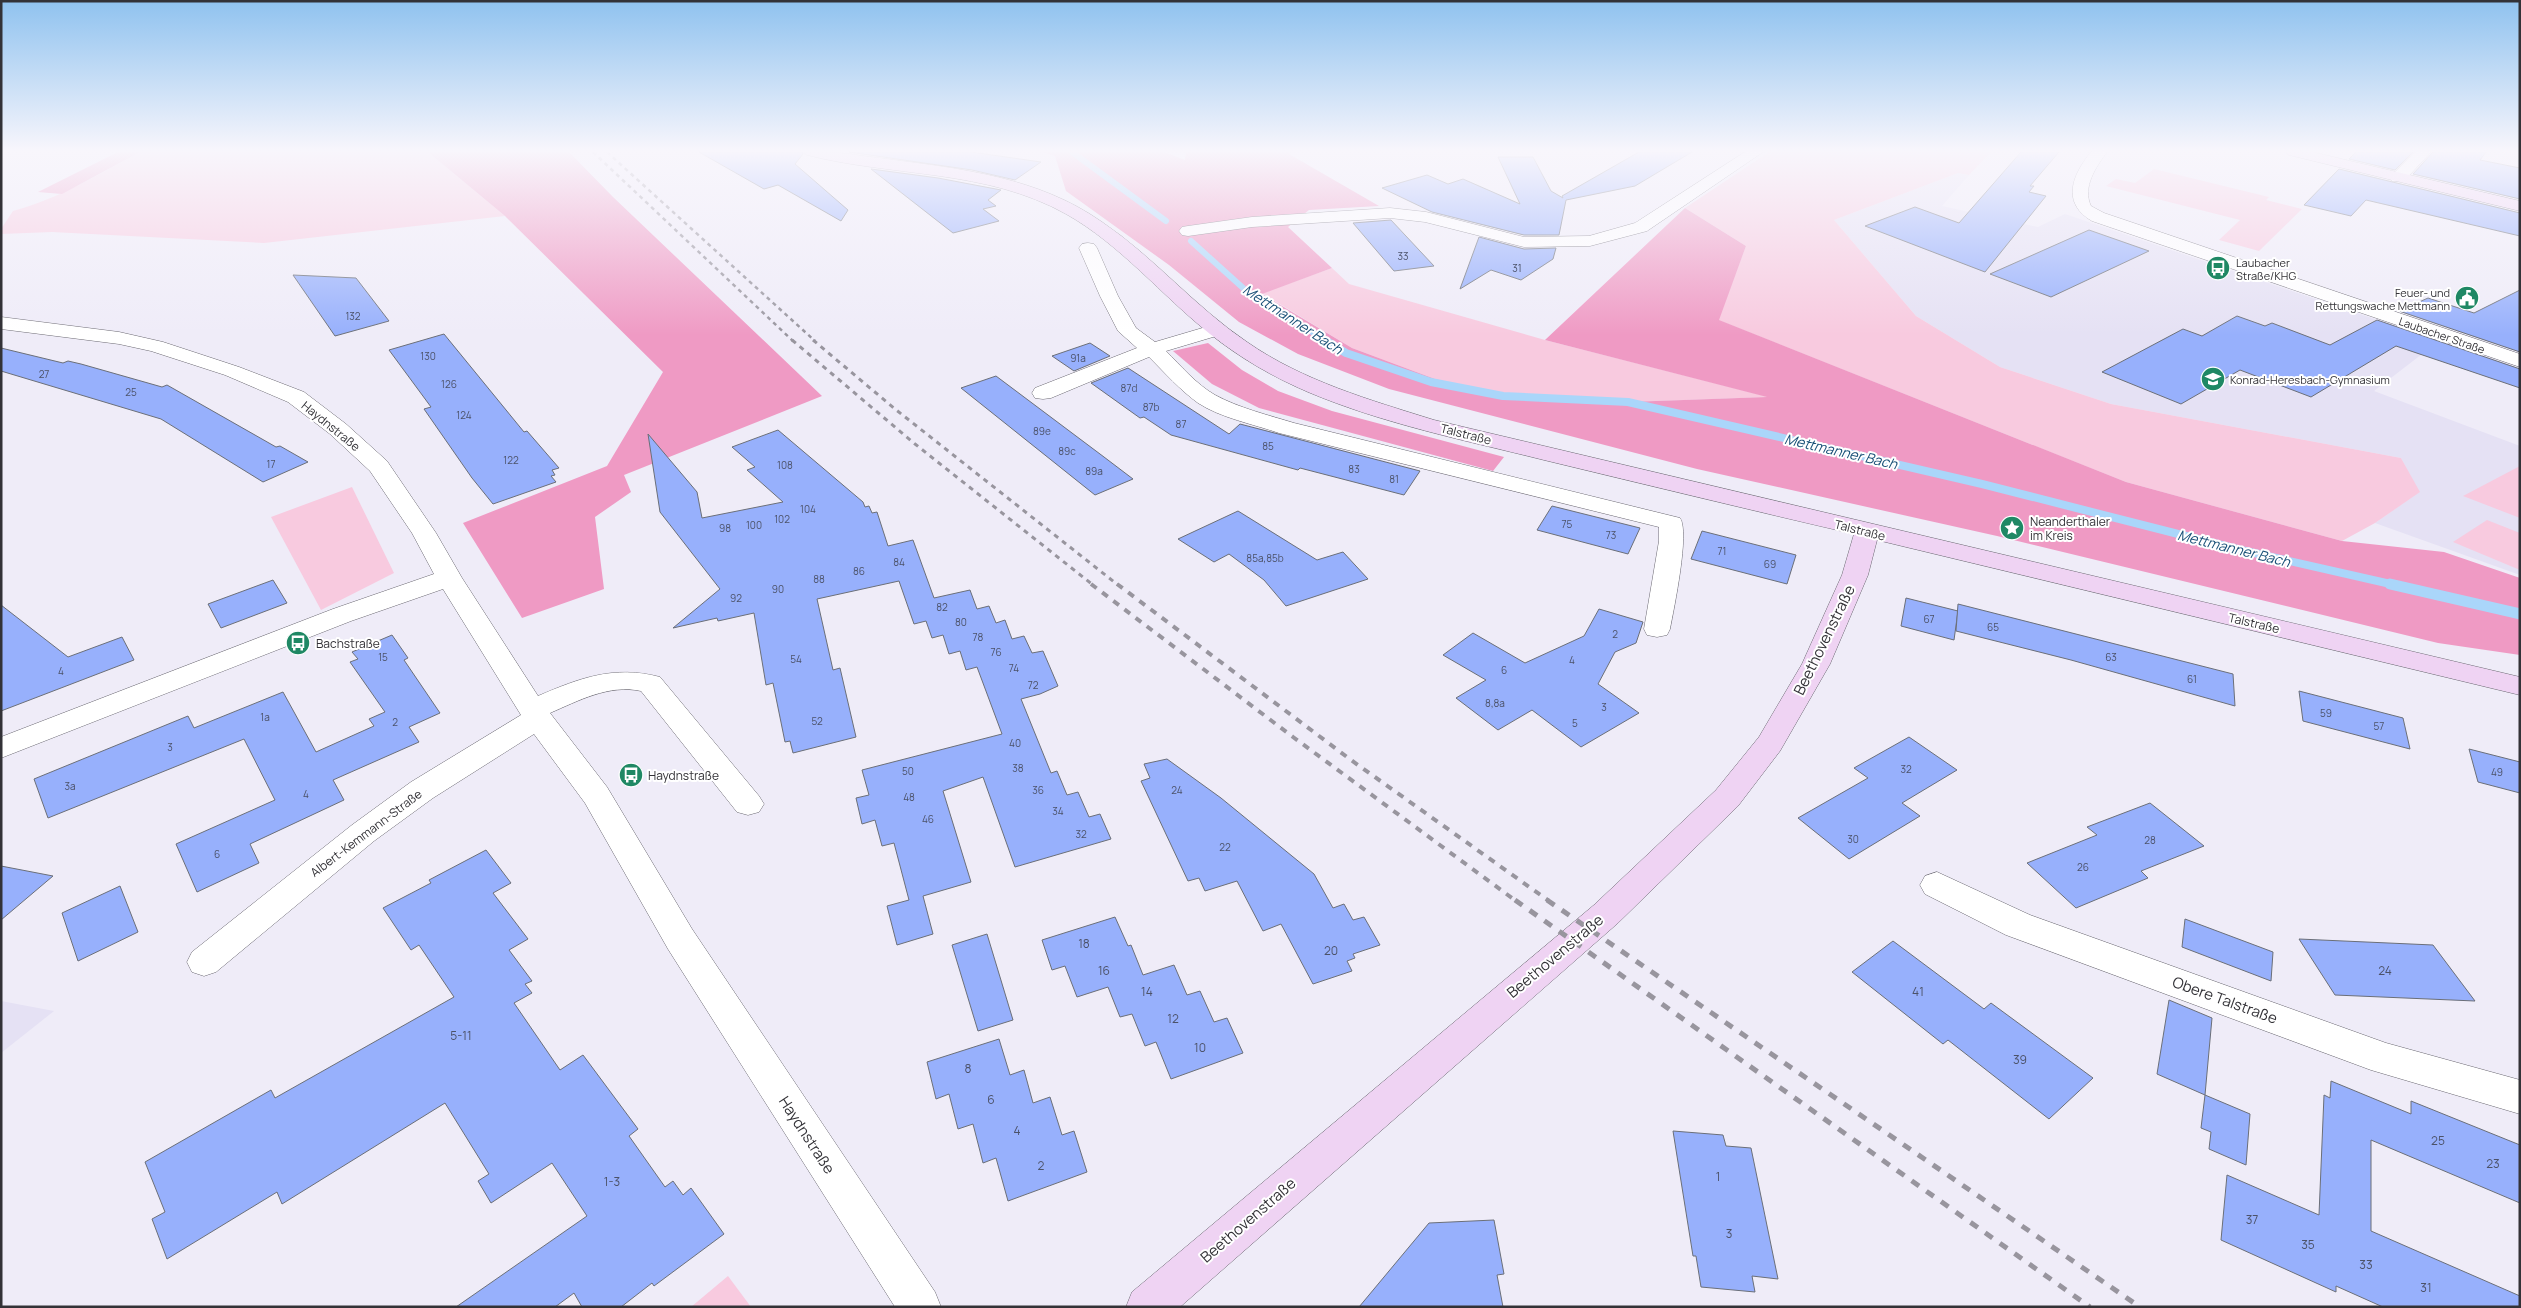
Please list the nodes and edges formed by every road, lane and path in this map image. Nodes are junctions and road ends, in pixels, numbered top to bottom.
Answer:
1 (1075, 213) edge
2 (1389, 213) edge
3 (1390, 213) edge
4 (1662, 213) edge
5 (2092, 213) edge
6 (1188, 231) dead end
7 (1088, 248) dead end
8 (1, 323) edge
9 (1216, 330) junction
10 (1152, 350) junction
11 (2520, 361) edge
12 (1043, 393) dead end
13 (1867, 532) junction
14 (449, 578) junction
15 (1657, 629) dead end
16 (2520, 686) edge
17 (535, 714) junction
18 (1, 748) edge
19 (748, 804) dead end
20 (1938, 885) dead end
21 (204, 962) dead end
22 (2520, 1097) edge
23 (920, 1307) edge
24 (1147, 1307) edge

1 - 9 main road, Talstraße
2 - 6 street
3 - 4 street
5 - 11 street, Laubacher Straße
7 - 10 street
8 - 14 street, Haydnstraße
9 - 10 street
9 - 13 main road, Talstraße
10 - 12 street
10 - 15 street
13 - 16 main road, Talstraße
13 - 24 main road, Beethovenstraße
14 - 17 street, Haydnstraße
14 - 18 street
17 - 19 street
17 - 21 street, Albert-Kemmann-Straße
17 - 23 street, Haydnstraße
20 - 22 street, Obere Talstraße

